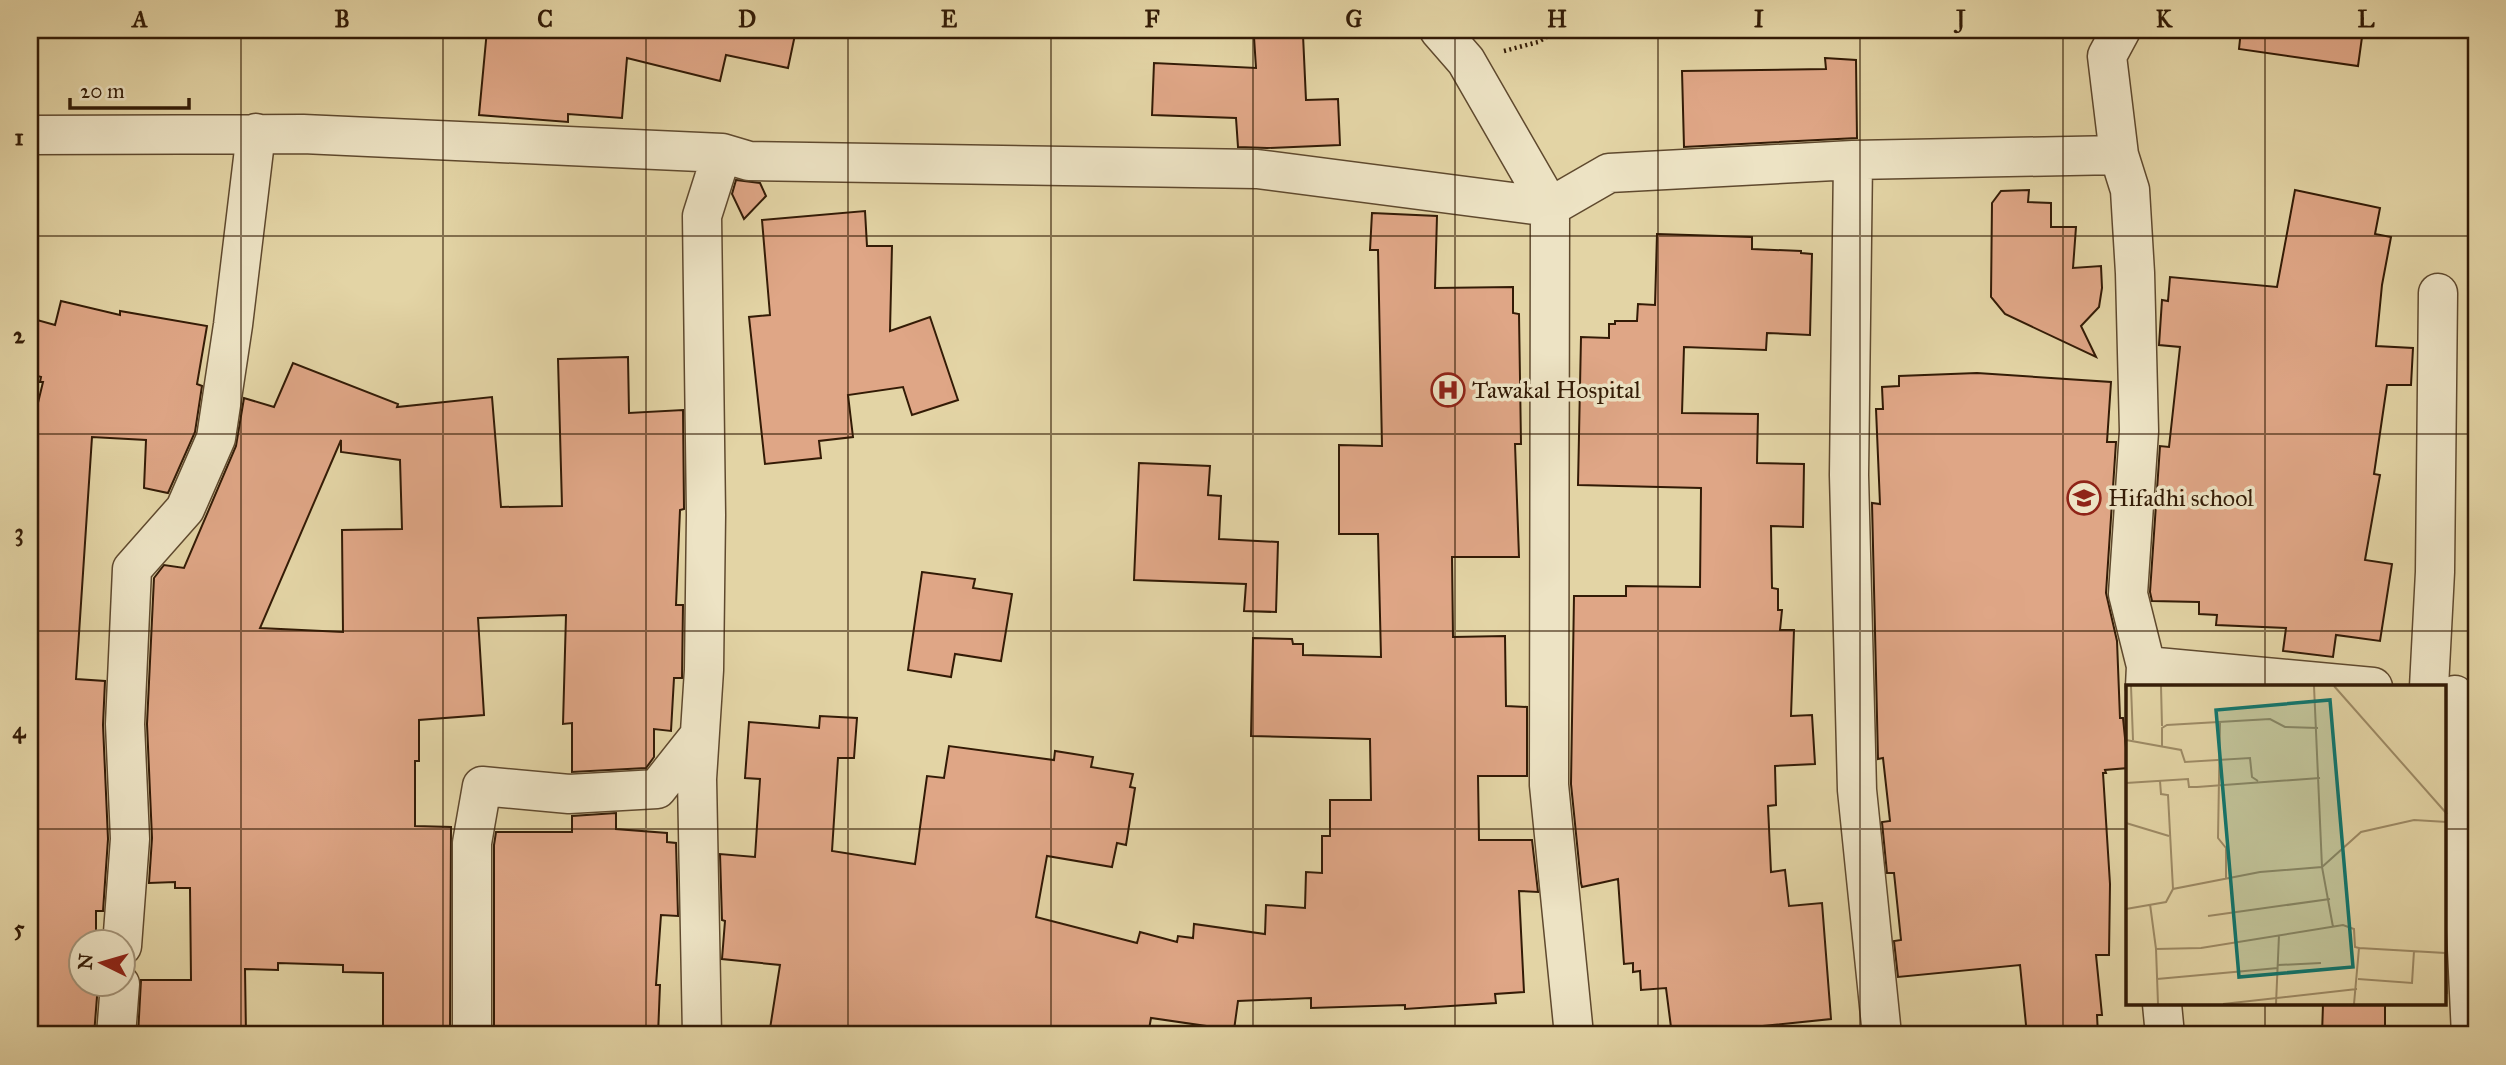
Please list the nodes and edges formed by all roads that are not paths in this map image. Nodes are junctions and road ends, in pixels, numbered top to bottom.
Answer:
1 (1439, 30) edge
2 (2121, 30) edge
3 (256, 134) junction
4 (30, 135) edge
5 (722, 153) junction
6 (2119, 155) junction
7 (1853, 160) junction
8 (1550, 207) junction
9 (2438, 293) dead end
10 (2146, 676) edge
11 (2332, 685) edge
12 (2451, 693) edge
13 (699, 736) junction
14 (123, 928) edge
15 (119, 998) edge
16 (2162, 1006) edge
17 (116, 1035) edge
18 (472, 1035) edge
19 (702, 1035) edge
20 (1574, 1035) edge
21 (1882, 1035) edge
22 (2165, 1035) edge
23 (2472, 1035) edge

1 - 8 street
2 - 6 street
3 - 4 street
3 - 5 street
3 - 14 street
5 - 8 street
5 - 13 street
6 - 7 street
6 - 10 street
7 - 8 street
7 - 21 street
8 - 20 street
9 - 12 street
10 - 11 street
12 - 23 street
13 - 18 street
13 - 19 street
15 - 17 street
16 - 22 street

